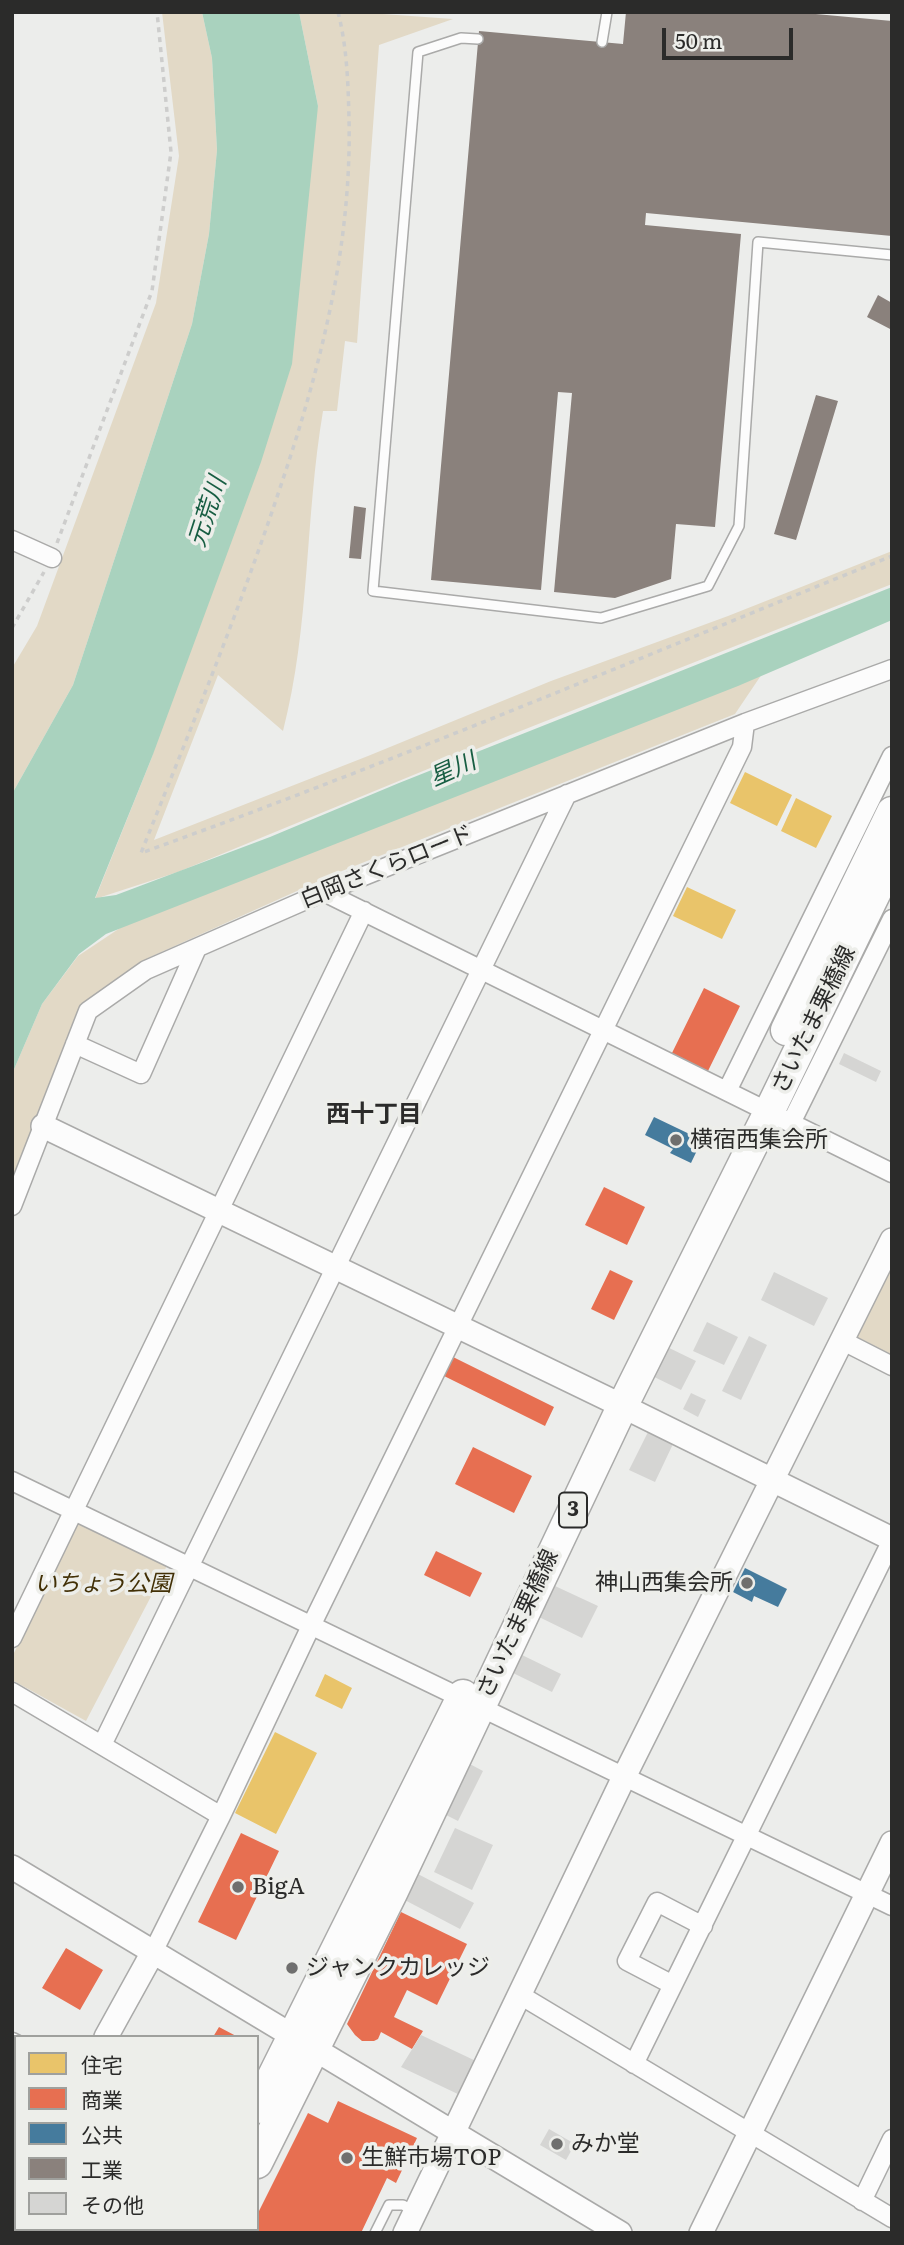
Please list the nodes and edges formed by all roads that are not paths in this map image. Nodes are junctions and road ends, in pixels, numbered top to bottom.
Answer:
1 (607, 12) edge
2 (478, 39) dead end
3 (602, 42) dead end
4 (892, 255) edge
5 (12, 540) edge
6 (52, 558) road end
7 (892, 668) edge
8 (745, 723) junction
9 (892, 756) edge
10 (567, 794) junction
11 (892, 812) edge
12 (892, 859) edge
13 (324, 891) junction
14 (364, 911) junction
15 (892, 919) edge
16 (197, 948) junction
17 (481, 970) junction
18 (603, 1030) junction
19 (75, 1044) junction
20 (760, 1107) junction
21 (43, 1126) junction
22 (892, 1173) edge
23 (12, 1206) edge
24 (219, 1211) junction
25 (892, 1240) edge
26 (335, 1267) junction
27 (458, 1328) junction
28 (841, 1340) junction
29 (892, 1366) edge
30 (614, 1402) junction
31 (771, 1480) junction
32 (12, 1481) edge
33 (74, 1511) junction
34 (892, 1540) edge
35 (189, 1566) junction
36 (311, 1626) junction
37 (12, 1638) edge
38 (12, 1692) edge
39 (470, 1703) junction
40 (102, 1745) junction
41 (624, 1777) junction
42 (221, 1816) junction
43 (747, 1836) junction
44 (892, 1843) edge
45 (12, 1867) edge
46 (867, 1894) junction
47 (892, 1906) edge
48 (703, 1926) junction
49 (153, 1952) junction
50 (673, 1985) junction
51 (520, 1995) junction
52 (107, 2035) edge
53 (302, 2042) junction
54 (634, 2064) junction
55 (259, 2105) edge
56 (750, 2133) junction
57 (453, 2134) junction
58 (892, 2139) edge
59 (259, 2158) edge
60 (862, 2201) junction
61 (415, 2212) junction
62 (892, 2218) edge
63 (375, 2233) edge
64 (405, 2233) edge
65 (620, 2233) edge
66 (701, 2233) edge

1 - 3 lane
2 - 4 lane
5 - 6 street
7 - 8 street, 白岡さくらロード
8 - 10 street, 白岡さくらロード
8 - 18 street
9 - 20 street
10 - 13 street, 白岡さくらロード
10 - 17 street
11 - 20 main road, さいたま栗橋線 / 3
12 - 20 main road, さいたま栗橋線 / 3
13 - 14 street
13 - 16 street, 白岡さくらロード
14 - 17 street
14 - 24 street
15 - 20 street
16 - 19 street, 白岡さくらロード
16 - 19 street
17 - 18 street
17 - 26 street
18 - 20 street
18 - 27 street
19 - 21 street, 白岡さくらロード
20 - 22 street
20 - 30 main road, さいたま栗橋線 / 3
21 - 23 street, 白岡さくらロード
21 - 24 street
24 - 26 street
24 - 33 street
25 - 28 street
26 - 27 street
26 - 35 street
27 - 30 street
27 - 36 street
28 - 29 street
28 - 31 street
30 - 31 street
30 - 39 main road, さいたま栗橋線 / 3
31 - 34 street
31 - 41 street
32 - 33 street
33 - 35 street
33 - 37 street
34 - 43 street
35 - 36 street
35 - 40 street
36 - 39 street
36 - 42 street
38 - 40 street
39 - 41 street
39 - 53 main road, さいたま栗橋線 / 3
40 - 42 street
41 - 43 street
41 - 51 street
42 - 49 street
43 - 46 street
43 - 48 street
44 - 46 street
45 - 49 street
46 - 47 street
46 - 56 street
48 - 50 street
48 - 50 street
49 - 52 street
49 - 53 street
50 - 54 street
51 - 54 street
51 - 57 street
53 - 55 main road, さいたま栗橋線 / 3
53 - 57 street
53 - 59 main road, さいたま栗橋線 / 3
54 - 56 street
56 - 60 street
56 - 66 street
57 - 61 street
57 - 65 street
58 - 60 street
60 - 62 street
61 - 63 lane
61 - 64 street

